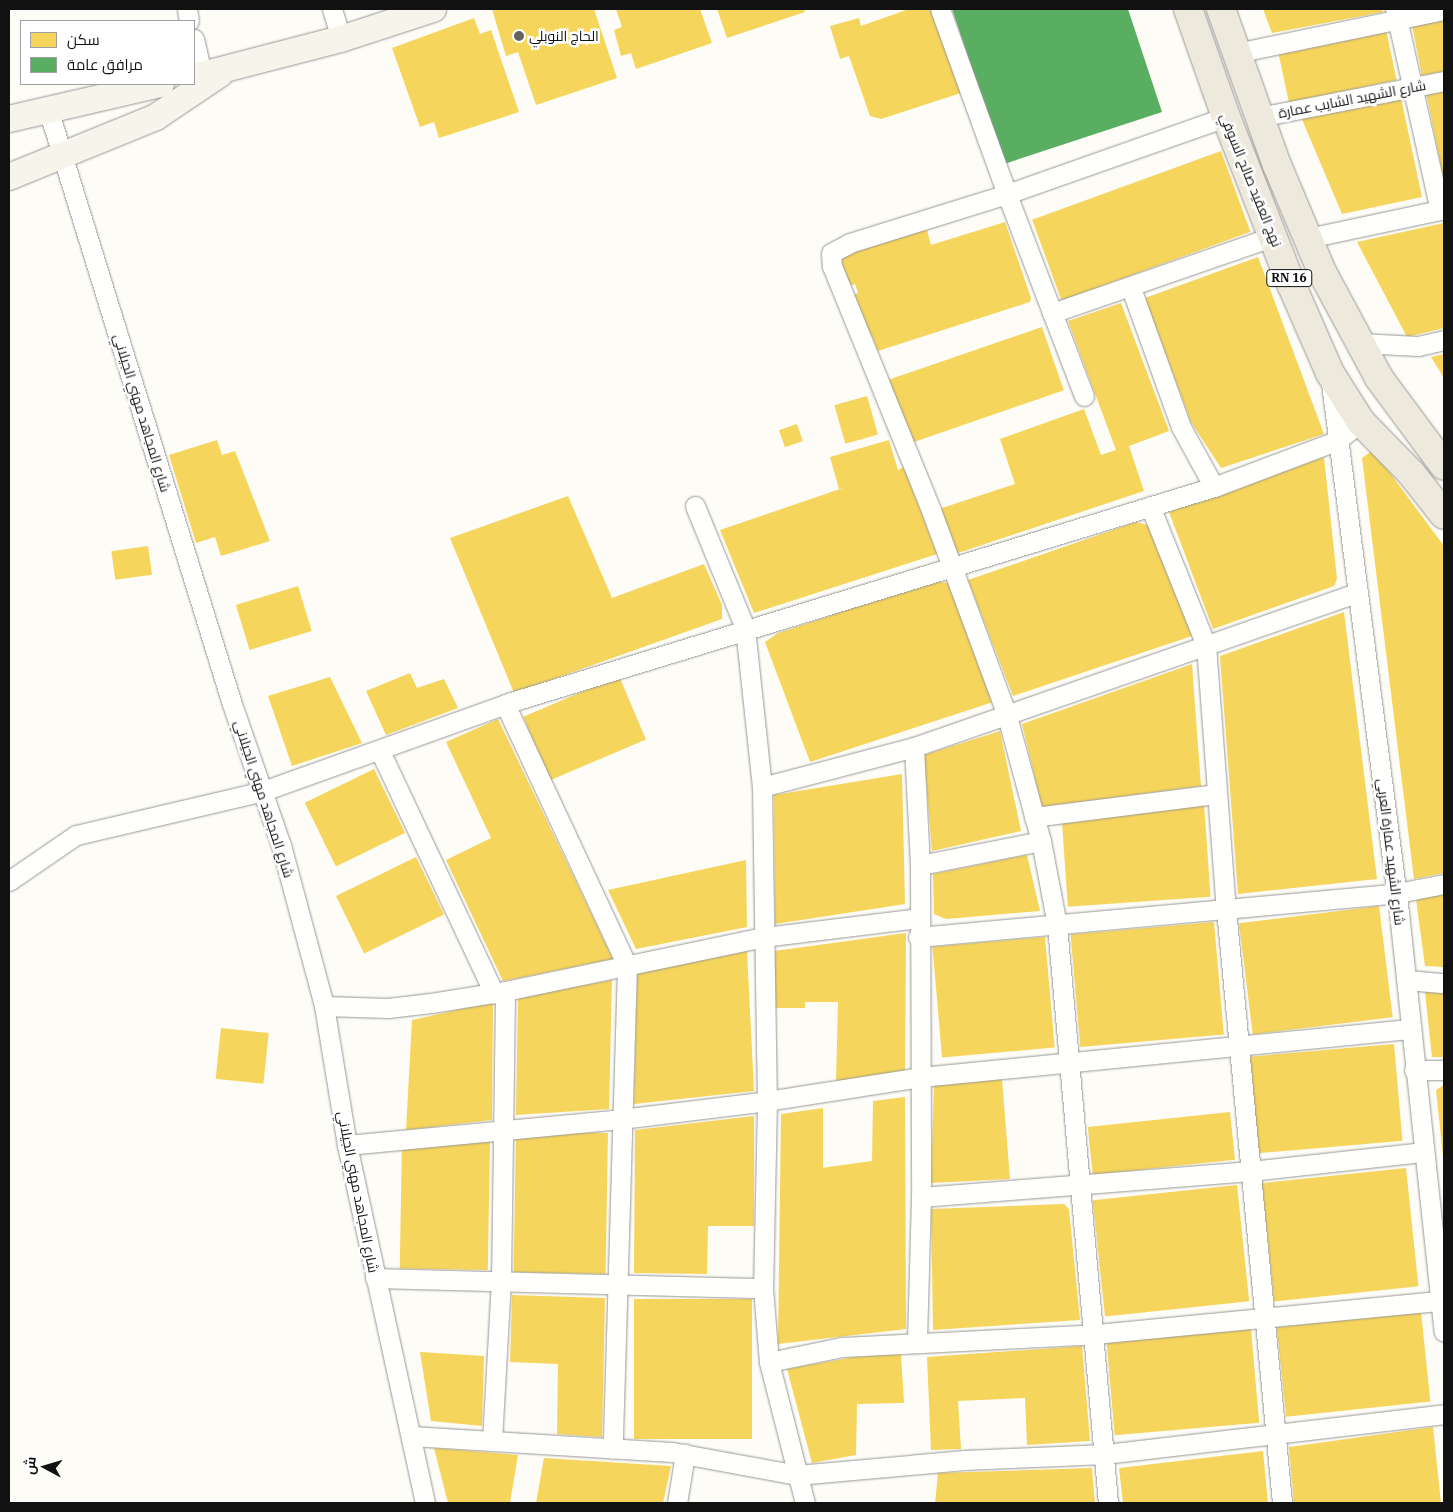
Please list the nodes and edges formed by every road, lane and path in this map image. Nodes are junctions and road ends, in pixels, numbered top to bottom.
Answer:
1 (332, 9) edge
2 (433, 9) edge
3 (940, 9) edge
4 (1188, 9) edge
5 (1221, 9) edge
6 (1444, 10) edge
7 (1396, 14) edge
8 (341, 39) junction
9 (195, 42) edge
10 (1236, 53) junction
11 (207, 74) edge
12 (1444, 81) edge
13 (195, 84) edge
14 (157, 85) edge
15 (194, 85) edge
16 (1412, 87) junction
17 (48, 109) junction
18 (1226, 117) junction
19 (1259, 117) junction
20 (9, 119) edge
21 (63, 154) junction
22 (9, 177) edge
23 (1007, 194) junction
24 (1442, 210) edge
25 (1274, 236) junction
26 (1308, 238) junction
27 (1131, 288) junction
28 (1052, 313) junction
29 (1444, 340) edge
30 (1359, 343) junction
31 (1330, 373) junction
32 (1379, 378) junction
33 (1084, 396) dead end
34 (1361, 422) junction
35 (1336, 441) junction
36 (1443, 464) edge
37 (1214, 487) junction
38 (695, 506) dead end
39 (1150, 506) junction
40 (1444, 515) edge
41 (953, 568) junction
42 (1357, 593) junction
43 (746, 628) junction
44 (1206, 645) junction
45 (505, 704) junction
46 (1007, 716) junction
47 (914, 747) junction
48 (380, 751) junction
49 (762, 787) junction
50 (263, 791) junction
51 (1216, 794) junction
52 (1034, 817) junction
53 (1041, 841) junction
54 (920, 865) junction
55 (9, 880) edge
56 (1444, 884) edge
57 (1397, 893) junction
58 (1226, 909) junction
59 (919, 918) junction
60 (1057, 924) junction
61 (918, 937) junction
62 (764, 938) junction
63 (627, 966) junction
64 (1407, 980) junction
65 (1444, 983) edge
66 (499, 992) junction
67 (324, 1006) junction
68 (1410, 1028) junction
69 (1239, 1047) junction
70 (1069, 1063) junction
71 (1414, 1070) junction
72 (1444, 1070) edge
73 (920, 1076) junction
74 (767, 1101) junction
75 (621, 1119) junction
76 (504, 1130) junction
77 (347, 1145) junction
78 (1424, 1152) junction
79 (1251, 1171) junction
80 (1079, 1186) junction
81 (920, 1197) junction
82 (375, 1278) junction
83 (501, 1282) junction
84 (617, 1285) junction
85 (763, 1288) junction
86 (1441, 1289) edge
87 (1266, 1316) junction
88 (1444, 1332) edge
89 (1096, 1334) junction
90 (917, 1341) junction
91 (770, 1362) junction
92 (1444, 1414) edge
93 (1275, 1435) junction
94 (411, 1436) junction
95 (492, 1441) junction
96 (613, 1449) junction
97 (685, 1454) junction
98 (1105, 1454) junction
99 (797, 1475) junction
100 (425, 1503) edge
101 (677, 1503) edge
102 (805, 1503) edge
103 (1108, 1503) edge
104 (1282, 1503) edge

1 - 8 street
2 - 8 main road
3 - 23 street
4 - 18 main road, نهج العقيد صالح السوفي / RN 16
5 - 10 main road, RN 16
6 - 7 street
7 - 10 street
7 - 16 street
8 - 11 main road
9 - 11 street
10 - 19 main road, RN 16
11 - 13 main road
12 - 16 street, شارع الشهيد الشايب عمارة
14 - 17 main road
15 - 21 main road
16 - 19 street, شارع الشهيد الشايب عمارة
16 - 24 street
17 - 20 main road
17 - 21 street, شارع المجاهد مهني الجيلاني
18 - 23 street
18 - 25 main road, نهج العقيد صالح السوفي / RN 16
19 - 26 main road, RN 16
21 - 22 main road
21 - 50 street, شارع المجاهد مهني الجيلاني
23 - 28 street
23 - 41 street
24 - 26 street
25 - 27 street
25 - 31 main road, نهج العقيد صالح السوفي / RN 16
26 - 30 main road, RN 16
27 - 28 street
27 - 37 street
28 - 33 street
29 - 30 street
30 - 31 main road
30 - 32 main road, RN 16
31 - 34 main road, نهج العقيد صالح السوفي / RN 16
31 - 35 street, شارع الشهيد عمارة العربي
32 - 34 main road
32 - 36 main road, RN 16
34 - 35 street
34 - 40 main road, نهج العقيد صالح السوفي / RN 16
35 - 37 street
35 - 42 street, شارع الشهيد عمارة العربي
37 - 39 street
38 - 43 street
39 - 41 street
39 - 44 street
41 - 43 street
41 - 46 street
42 - 44 street
42 - 57 street, شارع الشهيد عمارة العربي
43 - 45 street
43 - 49 street
44 - 46 street
44 - 51 street
45 - 48 street
45 - 63 street
46 - 47 street
46 - 52 street
47 - 49 street
47 - 54 street
48 - 50 street
48 - 66 street
49 - 62 street
50 - 55 street
50 - 67 street, شارع المجاهد مهني الجيلاني
51 - 52 street
51 - 58 street
52 - 53 street
53 - 54 street
53 - 60 street
54 - 59 street
56 - 57 street
57 - 58 street
57 - 64 street, شارع الشهيد عمارة العربي
58 - 60 street
58 - 69 street
59 - 61 street
59 - 62 street
60 - 61 street
60 - 70 street
61 - 73 street
62 - 63 street
62 - 74 street
63 - 66 street
63 - 75 street
64 - 65 street
64 - 68 street, شارع الشهيد عمارة العربي
66 - 67 street
66 - 76 street
67 - 77 street, شارع المجاهد مهني الجيلاني
68 - 69 street
68 - 71 street, شارع الشهيد عمارة العربي
69 - 70 street
69 - 79 street
70 - 73 street
70 - 80 street
71 - 72 street
71 - 78 street, شارع الشهيد عمارة العربي
73 - 74 street
73 - 81 street
74 - 75 street
74 - 85 street
75 - 76 street
75 - 84 street
76 - 77 street
76 - 83 street
77 - 82 street, شارع المجاهد مهني الجيلاني
78 - 79 street
78 - 86 street, شارع الشهيد عمارة العربي
79 - 80 street
79 - 87 street
80 - 81 street
80 - 89 street
81 - 90 street
82 - 83 street
82 - 94 street, شارع المجاهد مهني الجيلاني
83 - 84 street
83 - 95 street
84 - 85 street
84 - 96 street
85 - 91 street
86 - 87 street
86 - 88 street, شارع الشهيد عمارة العربي
87 - 89 street
87 - 93 street
89 - 90 street
89 - 98 street
90 - 91 street
91 - 99 street
92 - 93 street
93 - 98 street
93 - 104 street
94 - 95 street
94 - 100 street, شارع المجاهد مهني الجيلاني
95 - 96 street
96 - 97 street
97 - 99 street
97 - 101 street
98 - 99 street
98 - 103 street
99 - 102 street

